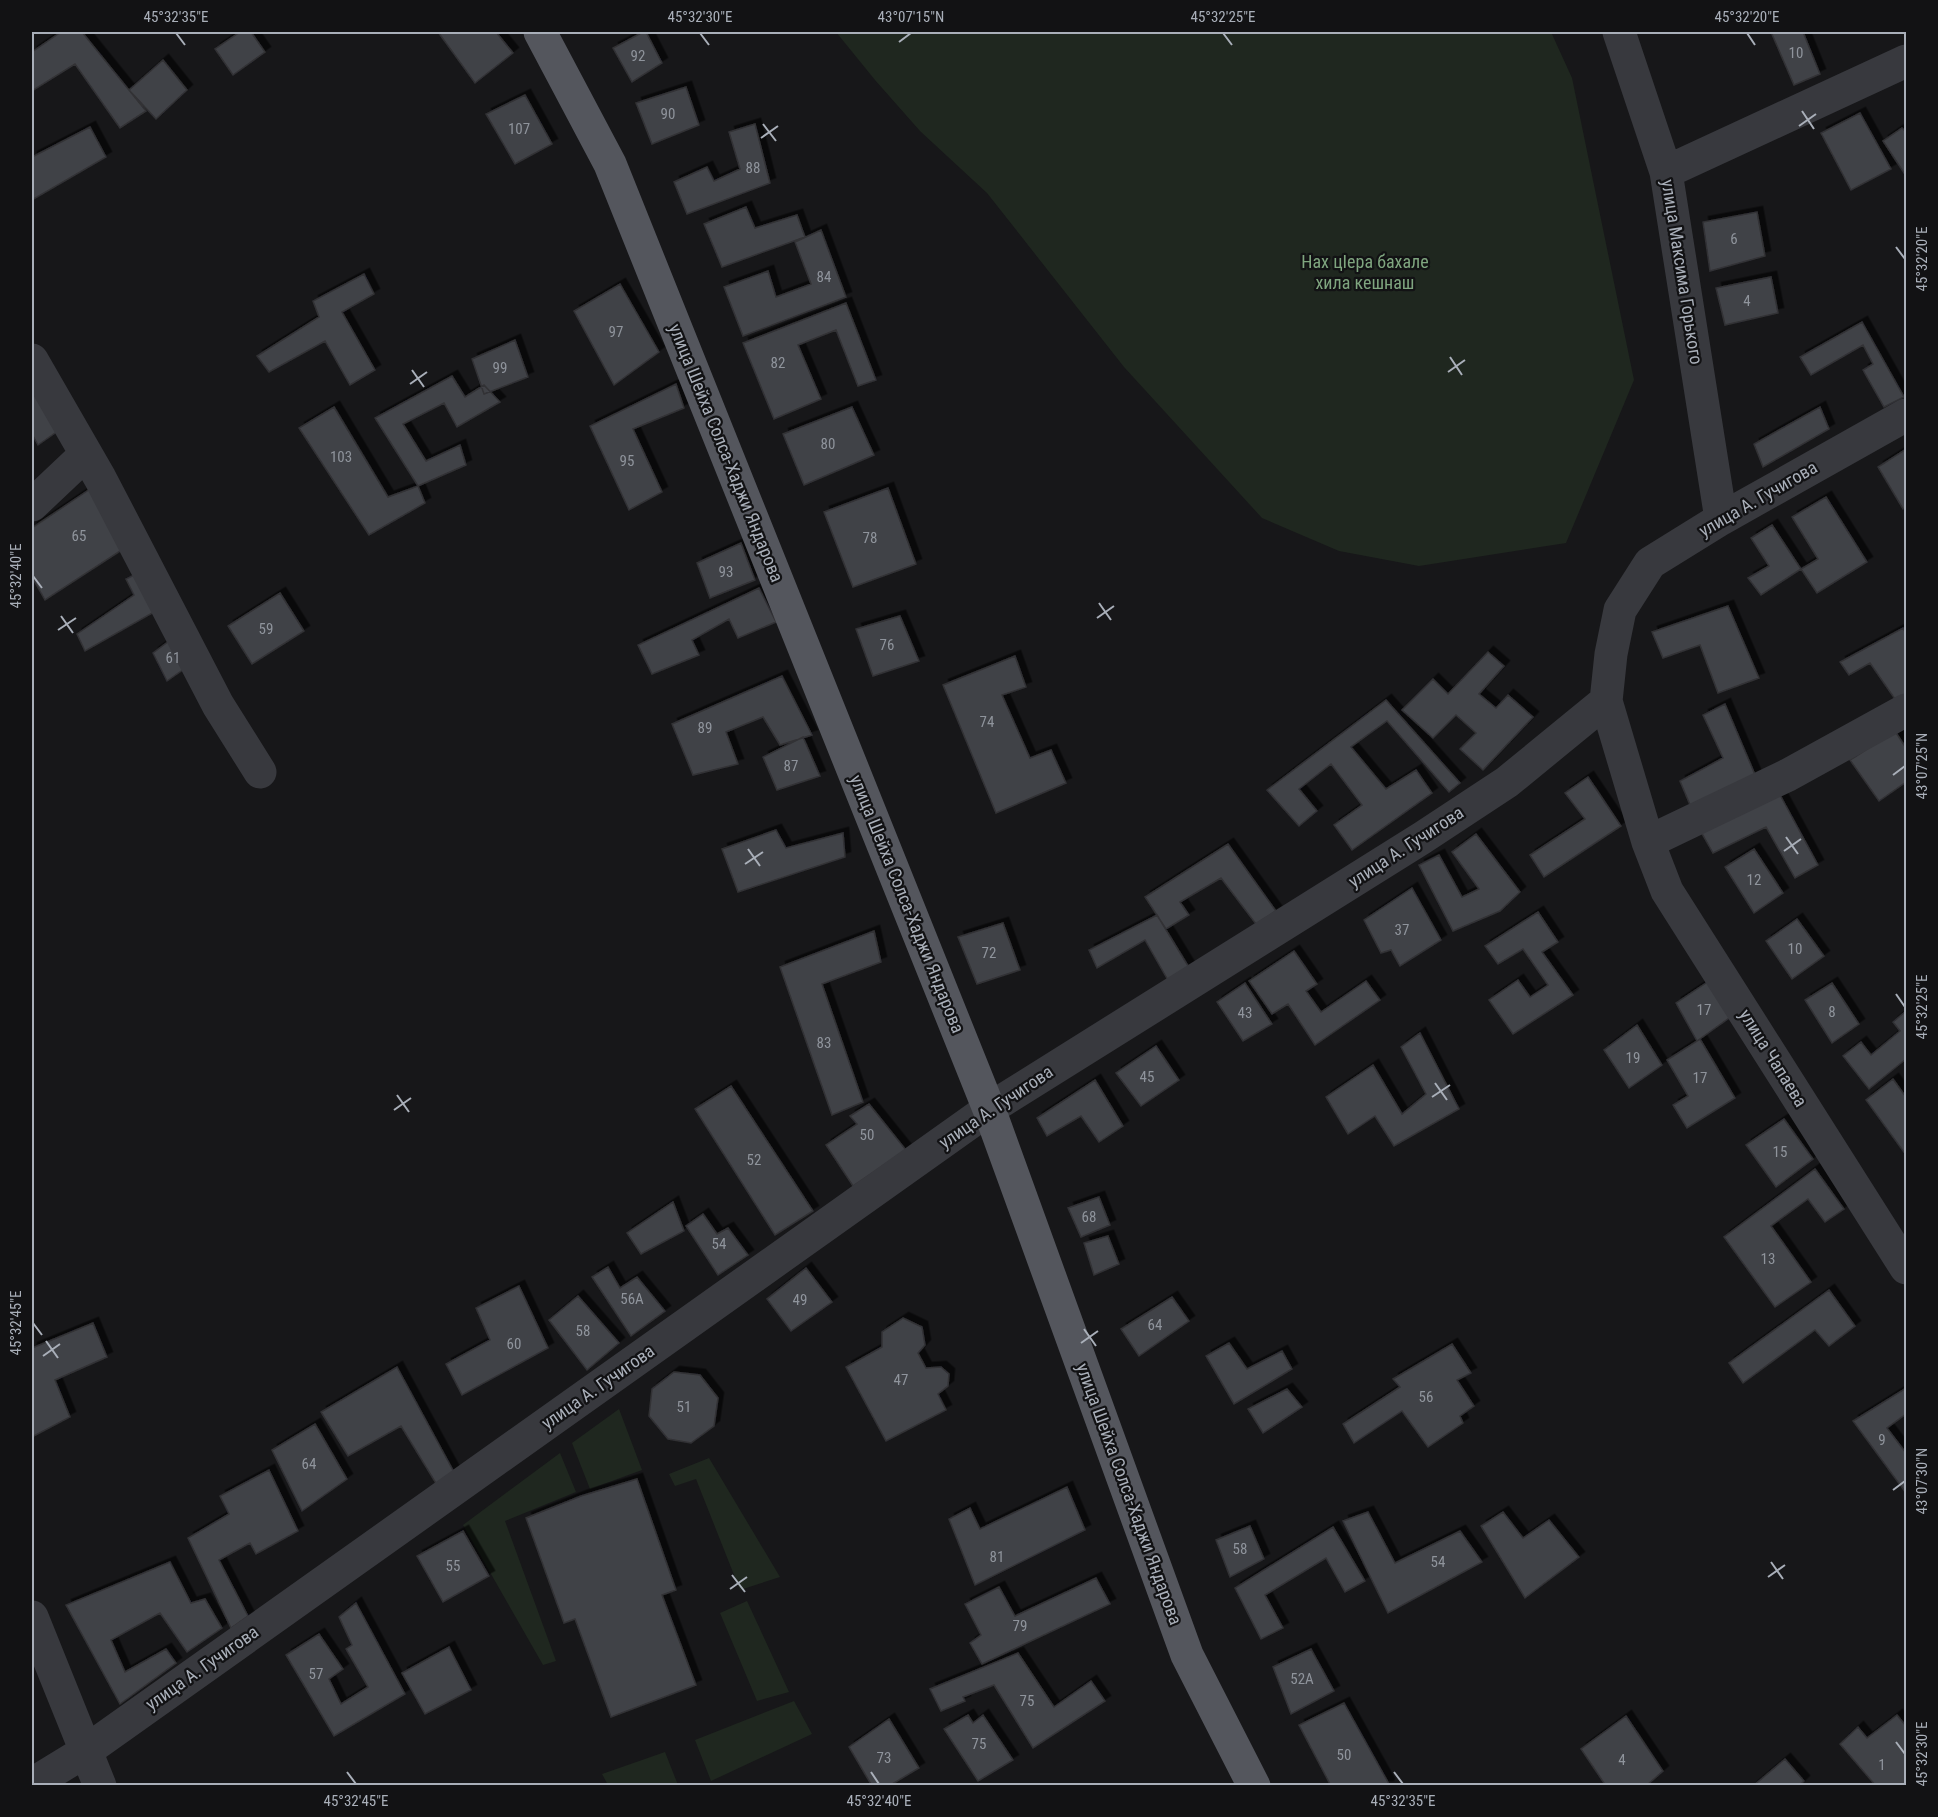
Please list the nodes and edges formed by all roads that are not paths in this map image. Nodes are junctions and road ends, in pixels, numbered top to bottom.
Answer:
1 (540, 32) edge
2 (1619, 32) edge
3 (1906, 61) edge
4 (1666, 172) junction
5 (32, 360) edge
6 (1906, 415) edge
7 (86, 454) junction
8 (32, 505) edge
9 (1721, 519) junction
10 (1606, 701) junction
11 (1906, 710) edge
12 (260, 772) dead end
13 (1648, 842) junction
14 (989, 1109) junction
15 (1906, 1268) edge
16 (32, 1617) edge
17 (86, 1751) junction
18 (32, 1784) edge
19 (100, 1785) edge
20 (1254, 1785) edge

1 - 14 main road, улица Шейха Солса-Хаджи Яндарова
2 - 4 street, улица Максима Горького
3 - 4 street
4 - 9 street, улица Максима Горького
5 - 7 street
6 - 9 street, улица А. Гучигова
7 - 8 street
7 - 12 street
9 - 10 street, улица А. Гучигова
10 - 13 street, улица Чапаева
10 - 14 street, улица А. Гучигова
11 - 13 street
13 - 15 street, улица Чапаева
14 - 17 street, улица А. Гучигова
14 - 20 main road, улица Шейха Солса-Хаджи Яндарова
16 - 17 street
17 - 18 street, улица А. Гучигова
17 - 19 street

